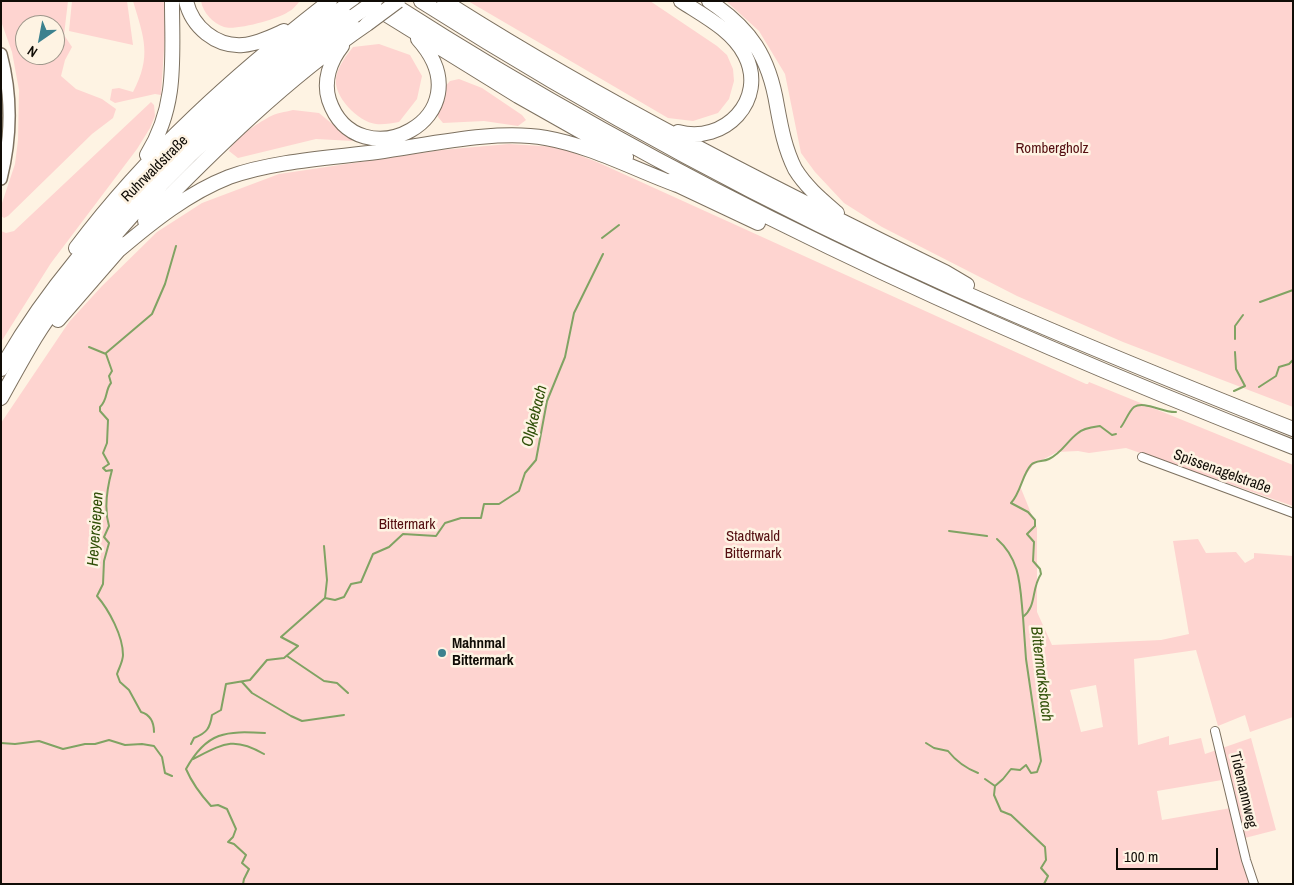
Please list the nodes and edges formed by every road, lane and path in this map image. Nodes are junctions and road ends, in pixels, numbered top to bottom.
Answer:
1 (172, 1) edge
2 (186, 1) edge
3 (330, 1) edge
4 (365, 1) edge
5 (374, 1) edge
6 (388, 1) edge
7 (398, 1) edge
8 (421, 1) edge
9 (444, 1) edge
10 (681, 1) edge
11 (709, 1) edge
12 (349, 8) edge
13 (367, 24) junction
14 (400, 24) junction
15 (298, 25) junction
16 (1, 54) edge
17 (652, 123) junction
18 (1, 179) edge
19 (131, 179) junction
20 (677, 185) junction
21 (869, 234) junction
22 (815, 241) junction
23 (119, 250) junction
24 (918, 265) junction
25 (24, 360) junction
26 (3, 365) edge
27 (1, 398) edge
28 (1293, 429) edge
29 (1293, 447) edge
30 (1142, 457) dead end
31 (1293, 513) edge
32 (1215, 731) dead end
33 (1254, 884) edge

1 - 19 highway
2 - 15 highway
3 - 15 highway
4 - 14 highway
5 - 12 highway, Ruhrwaldstraße, bridge
6 - 22 highway
7 - 13 highway, bridge
8 - 24 highway
9 - 17 highway
10 - 17 highway
11 - 21 highway
12 - 25 highway, Ruhrwaldstraße
12 - 26 highway
13 - 14 highway
13 - 23 highway
14 - 20 highway
15 - 19 highway
16 - 18 street
17 - 21 highway
19 - 26 highway
20 - 22 highway
20 - 23 highway
21 - 24 highway
22 - 29 highway
23 - 25 highway
24 - 28 highway
25 - 27 highway, Ruhrwaldstraße
30 - 31 street, Spissenagelstraße
32 - 33 street, Tidemannweg

